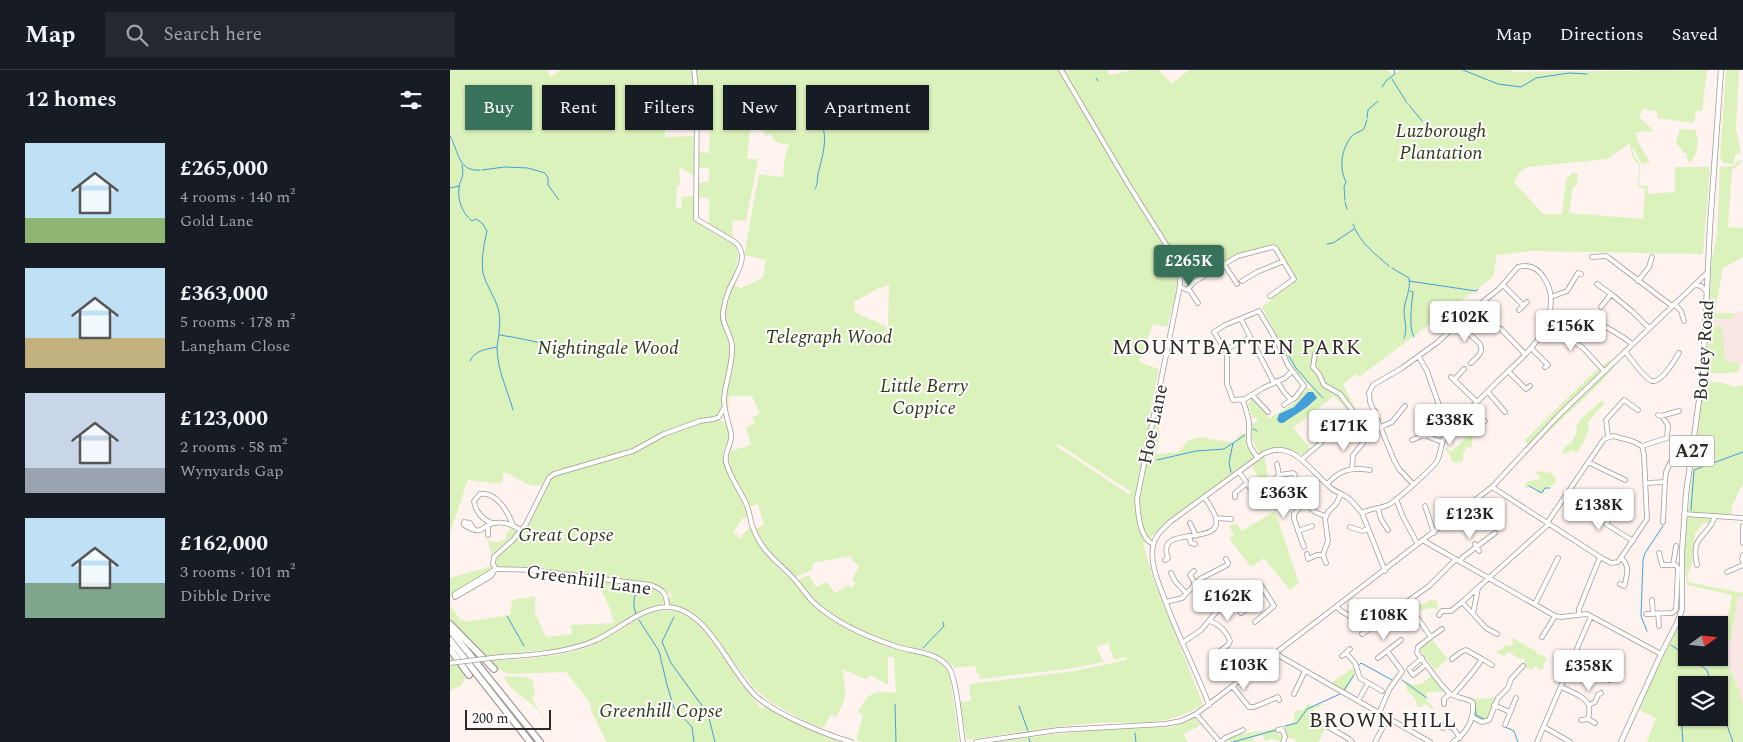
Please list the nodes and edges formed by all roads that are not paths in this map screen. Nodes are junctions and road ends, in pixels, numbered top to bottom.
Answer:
1 (694, 70) edge
2 (1061, 70) edge
3 (1721, 70) edge
4 (1592, 256) dead end
5 (1652, 257) dead end
6 (1284, 261) junction
7 (1224, 264) junction
8 (1578, 273) dead end
9 (1708, 273) junction
10 (1638, 280) junction
11 (1242, 281) dead end
12 (1237, 284) dead end
13 (1504, 284) junction
14 (1597, 284) dead end
15 (1694, 285) junction
16 (1180, 288) junction
17 (1188, 289) junction
18 (1707, 292) junction
19 (1611, 294) junction
20 (1270, 296) dead end
21 (1551, 297) junction
22 (1198, 303) dead end
23 (1673, 305) junction
24 (1601, 307) dead end
25 (1519, 310) dead end
26 (1588, 317) dead end
27 (1241, 319) junction
28 (1684, 321) dead end
29 (1458, 323) junction
30 (1546, 323) junction
31 (1649, 328) junction
32 (1501, 329) dead end
33 (1250, 337) junction
34 (1632, 344) junction
35 (1532, 348) junction
36 (1226, 350) junction
37 (1624, 351) junction
38 (1679, 353) dead end
39 (1315, 354) dead end
40 (1525, 354) junction
41 (1419, 357) junction
42 (1472, 360) dead end
43 (1548, 365) dead end
44 (1464, 369) dead end
45 (1292, 371) junction
46 (1508, 371) junction
47 (1604, 371) junction
48 (1276, 382) junction
49 (1530, 386) dead end
50 (1488, 392) junction
51 (1252, 395) junction
52 (1243, 400) junction
53 (1291, 400) junction
54 (1477, 402) junction
55 (1284, 405) dead end
56 (1405, 405) dead end
57 (724, 408) junction
58 (1468, 410) junction
59 (1638, 410) dead end
60 (1375, 411) junction
61 (1441, 411) dead end
62 (1268, 412) dead end
63 (1505, 412) dead end
64 (1679, 412) dead end
65 (714, 419) junction
66 (1329, 422) dead end
67 (729, 425) junction
68 (1312, 427) dead end
69 (1381, 427) junction
70 (1476, 429) dead end
71 (1324, 432) junction
72 (1608, 436) junction
73 (1412, 440) dead end
74 (1442, 442) junction
75 (1363, 443) dead end
76 (1642, 446) junction
77 (1258, 458) junction
78 (1302, 459) junction
79 (1672, 459) dead end
80 (1588, 462) junction
81 (1277, 464) dead end
82 (1352, 469) junction
83 (1370, 470) dead end
84 (1240, 472) junction
85 (1295, 475) dead end
86 (1279, 476) junction
87 (1623, 477) dead end
88 (1665, 482) junction
89 (1246, 483) junction
90 (1647, 483) junction
91 (1326, 484) junction
92 (1413, 484) junction
93 (1269, 485) junction
94 (1492, 487) junction
95 (1309, 488) dead end
96 (1284, 489) dead end
97 (1230, 490) dead end
98 (1256, 490) junction
99 (1341, 494) junction
100 (1567, 495) junction
101 (1204, 497) junction
102 (1396, 499) junction
103 (1595, 501) dead end
104 (1304, 502) junction
105 (1258, 504) dead end
106 (1425, 506) dead end
107 (1618, 506) dead end
108 (1378, 508) junction
109 (1362, 513) junction
110 (1684, 514) junction
111 (1325, 516) junction
112 (1715, 516) junction
113 (1216, 518) junction
114 (1743, 518) edge
115 (1231, 519) dead end
116 (1663, 522) dead end
117 (1190, 523) dead end
118 (1548, 523) junction
119 (490, 525) junction
120 (513, 525) junction
121 (1312, 526) dead end
122 (1350, 526) dead end
123 (1743, 526) edge
124 (1368, 528) junction
125 (474, 530) dead end
126 (521, 530) junction
127 (1388, 530) dead end
128 (1298, 531) junction
129 (1434, 533) junction
130 (1492, 534) dead end
131 (488, 535) dead end
132 (1189, 536) junction
133 (1196, 536) junction
134 (1416, 541) dead end
135 (1424, 541) junction
136 (1633, 541) junction
137 (1743, 543) edge
138 (1153, 544) junction
139 (1192, 545) dead end
140 (1676, 546) dead end
141 (1304, 547) dead end
142 (1659, 553) dead end
143 (1743, 555) edge
144 (1323, 556) junction
145 (1600, 557) junction
146 (1168, 558) dead end
147 (1308, 558) dead end
148 (1558, 558) dead end
149 (1621, 558) junction
150 (1456, 559) junction
151 (1229, 561) dead end
152 (1460, 562) junction
153 (1660, 562) junction
154 (1326, 563) dead end
155 (1655, 563) dead end
156 (1743, 563) edge
157 (1675, 565) junction
158 (1697, 565) dead end
159 (495, 570) junction
160 (1194, 571) dead end
161 (1385, 571) junction
162 (1726, 572) dead end
163 (1171, 573) dead end
164 (1490, 578) junction
165 (1195, 583) junction
166 (1620, 584) dead end
167 (1680, 585) junction
168 (1478, 588) junction
169 (1201, 591) dead end
170 (1186, 593) junction
171 (1236, 596) junction
172 (1652, 600) dead end
173 (1166, 602) junction
174 (1462, 602) junction
175 (1404, 604) dead end
176 (1535, 604) junction
177 (667, 607) junction
178 (1337, 607) junction
179 (1242, 613) dead end
180 (1414, 613) dead end
181 (1658, 613) junction
182 (1439, 614) dead end
183 (1474, 614) junction
184 (1579, 614) junction
185 (1646, 614) dead end
186 (1653, 614) junction
187 (1555, 616) junction
188 (1591, 616) junction
189 (1210, 621) junction
190 (1255, 622) dead end
191 (1385, 622) dead end
192 (450, 624) edge
193 (1659, 626) dead end
194 (1371, 628) junction
195 (1442, 629) dead end
196 (450, 630) edge
197 (1362, 634) dead end
198 (1496, 634) dead end
199 (1229, 637) junction
200 (1431, 637) junction
201 (1542, 637) dead end
202 (450, 640) edge
203 (1401, 640) dead end
204 (1224, 641) dead end
205 (1182, 643) junction
206 (450, 649) edge
207 (1387, 651) junction
208 (1346, 653) dead end
209 (1276, 654) junction
210 (1661, 654) junction
211 (1213, 656) dead end
212 (1378, 658) dead end
213 (1422, 658) junction
214 (1482, 658) junction
215 (1452, 659) dead end
216 (1572, 660) junction
217 (450, 663) edge
218 (1492, 665) dead end
219 (1424, 666) dead end
220 (1522, 666) dead end
221 (494, 669) dead end
222 (1305, 671) junction
223 (1405, 671) junction
224 (469, 675) dead end
225 (1609, 680) dead end
226 (1368, 683) junction
227 (1233, 687) junction
228 (1561, 687) junction
229 (1382, 690) dead end
230 (1601, 693) dead end
231 (1294, 694) dead end
232 (1451, 694) junction
233 (1278, 697) dead end
234 (1516, 698) dead end
235 (1358, 701) junction
236 (1444, 704) dead end
237 (1208, 705) junction
238 (1494, 705) junction
239 (1589, 705) junction
240 (1510, 712) junction
241 (1379, 713) junction
242 (1196, 714) junction
243 (1472, 717) junction
244 (1313, 718) dead end
245 (1388, 718) junction
246 (1588, 719) junction
247 (1581, 720) dead end
248 (1596, 723) dead end
249 (1504, 725) dead end
250 (1544, 727) junction
251 (1443, 728) dead end
252 (1243, 730) dead end
253 (1278, 730) dead end
254 (1460, 738) junction
255 (530, 742) edge
256 (540, 742) edge
257 (850, 742) edge
258 (964, 742) edge
259 (976, 742) edge
260 (1221, 742) edge
261 (1283, 742) edge
262 (1352, 742) edge
263 (1375, 742) edge
264 (1430, 742) edge
265 (1453, 742) edge
266 (1537, 742) edge
267 (1570, 742) edge
268 (1621, 742) edge

1 - 57 street
2 - 16 street, Hoe Lane
3 - 9 main road, Botley Road / A27
4 - 10 street
5 - 10 street
6 - 7 street
6 - 11 street
6 - 20 street
7 - 12 street
7 - 17 street
8 - 21 street
9 - 15 street
9 - 18 main road, Botley Road / A27
10 - 23 street
13 - 21 street
13 - 25 street
13 - 29 street
14 - 19 street
15 - 18 street
15 - 23 street
16 - 17 street
16 - 138 street, Hoe Lane
17 - 22 street
18 - 110 main road, Botley Road / A27
19 - 24 street
19 - 31 street
21 - 30 street
23 - 28 street
23 - 31 street
26 - 34 street
27 - 33 street
27 - 36 street
27 - 45 street
29 - 41 street
29 - 42 street
30 - 35 street
30 - 47 street
31 - 34 street
32 - 40 street
33 - 36 street
33 - 48 street
34 - 37 street
35 - 40 street
35 - 43 street
36 - 52 street
37 - 38 street
37 - 47 street
39 - 60 street
40 - 46 street
41 - 60 street
41 - 61 street
44 - 54 street
45 - 48 street
45 - 53 street
46 - 49 street
46 - 50 street
47 - 94 street
48 - 51 street
48 - 53 street
50 - 54 street
50 - 63 street
51 - 52 street
51 - 62 street
52 - 77 street
53 - 55 street
54 - 58 street
56 - 69 street
57 - 65 street
57 - 67 street
58 - 70 street
58 - 74 street
59 - 72 street
60 - 69 street
64 - 76 street
65 - 67 street
65 - 126 street
66 - 71 street
67 - 258 street
68 - 71 street
69 - 92 street
71 - 78 street
72 - 76 street
72 - 80 street
73 - 74 street
74 - 92 street
75 - 82 street
76 - 90 street
77 - 78 street
77 - 84 street
78 - 91 street
79 - 88 street
80 - 87 street
80 - 100 street
81 - 86 street
82 - 83 street
82 - 91 street
84 - 89 street
84 - 101 street
85 - 86 street
86 - 93 street
88 - 90 street
88 - 116 street
89 - 97 street
89 - 98 street
90 - 136 street
91 - 99 street
92 - 102 street
93 - 96 street
93 - 98 street
94 - 118 street
94 - 129 street
95 - 104 street
98 - 105 street
99 - 109 street
99 - 111 street
100 - 103 street
100 - 118 street
101 - 113 street
101 - 138 street
102 - 108 street
102 - 134 street
104 - 111 street
104 - 128 street
106 - 129 street
107 - 136 street
108 - 109 street
108 - 127 street
109 - 124 street
110 - 112 street
110 - 167 main road, Botley Road / A27
111 - 144 street
112 - 114 street
112 - 158 street
113 - 115 street
113 - 133 street
117 - 133 street
118 - 145 street
118 - 164 street
119 - 120 street
119 - 120 street
119 - 125 street
119 - 131 street
120 - 126 street
121 - 128 street
122 - 124 street
123 - 137 street
124 - 161 street
126 - 159 street
128 - 141 street
129 - 135 street
130 - 152 street
132 - 133 street
132 - 139 street
132 - 146 street
135 - 150 street
135 - 161 street
136 - 149 street
138 - 173 street, Hoe Lane
140 - 157 street, Botley Road
142 - 153 street
143 - 156 street
144 - 147 street
144 - 154 street
145 - 149 street
145 - 184 street
148 - 176 street
149 - 166 street
150 - 152 street
150 - 175 street
151 - 165 street
152 - 164 street
153 - 155 street
153 - 157 street
156 - 162 street
157 - 167 street, Botley Road
159 - 159 street
159 - 177 street, Greenhill Lane
160 - 165 street
161 - 178 street
163 - 170 street
164 - 168 street
164 - 176 street
165 - 169 street
165 - 170 street
167 - 181 street
167 - 210 main road, Botley Road / A27
168 - 174 street
168 - 183 street
170 - 173 street
171 - 179 street
171 - 189 street
171 - 190 street
172 - 186 street
173 - 205 street, Hoe Lane
174 - 182 street
174 - 183 street
176 - 187 street
177 - 217 street, bridge
177 - 257 street
178 - 194 street
178 - 209 street
180 - 200 street
181 - 186 street
181 - 193 street
183 - 198 street
184 - 187 street
184 - 188 street
185 - 186 street
187 - 201 street
188 - 210 street
188 - 216 street
189 - 199 street
189 - 205 street
191 - 194 street
192 - 221 highway
194 - 197 street
195 - 200 street
196 - 256 highway
199 - 204 street
199 - 211 street
200 - 213 street
202 - 255 highway
203 - 207 street
205 - 237 street, Hoe Lane
206 - 224 highway
207 - 212 street
207 - 223 street
208 - 226 street
209 - 222 street
209 - 227 street
210 - 268 main road, A27
213 - 223 street
213 - 232 street
214 - 215 street
214 - 218 street
214 - 232 street
216 - 225 street
216 - 228 street
219 - 223 street
220 - 238 street
222 - 231 street
222 - 235 street
223 - 241 street
226 - 229 street
226 - 235 street
227 - 233 street
227 - 237 street
228 - 239 street
228 - 250 street
230 - 239 street
232 - 236 street
232 - 243 street
234 - 240 street
235 - 241 street
237 - 242 street
238 - 240 street
238 - 243 street
239 - 246 street
240 - 249 street
241 - 245 street
242 - 259 street
242 - 260 street
243 - 254 street
244 - 262 street
245 - 263 street
245 - 264 street
246 - 247 street
246 - 248 street
250 - 266 street
250 - 267 street
251 - 254 street
252 - 260 street
253 - 261 street
254 - 265 street

